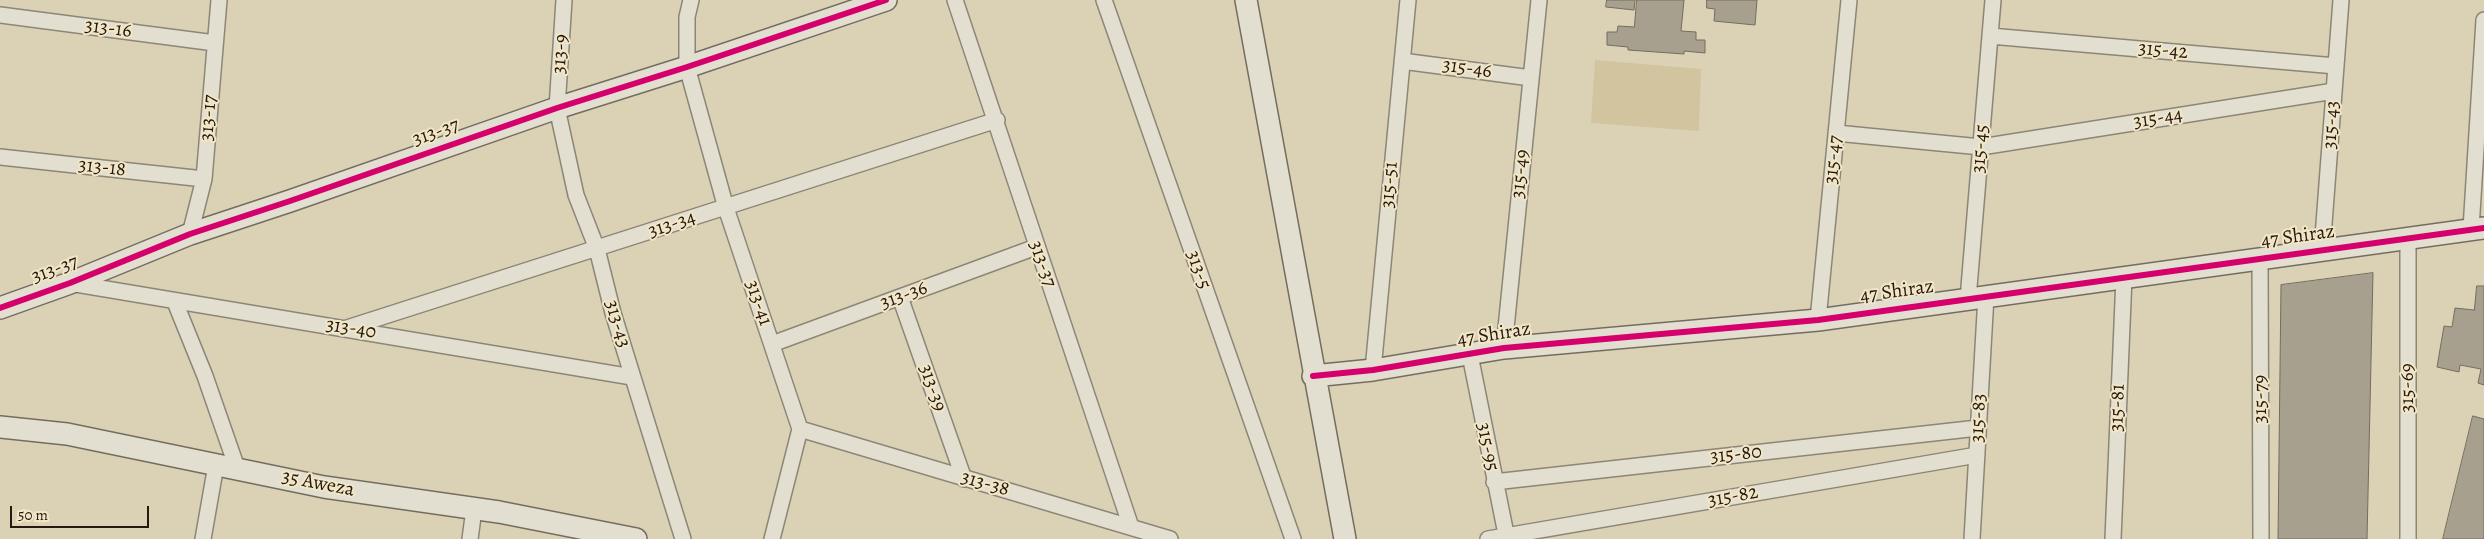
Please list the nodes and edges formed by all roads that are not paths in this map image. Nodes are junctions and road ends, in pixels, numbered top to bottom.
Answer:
1 (218, 0) edge
2 (564, 0) edge
3 (691, 0) edge
4 (886, 0) edge
5 (955, 0) edge
6 (1104, 0) edge
7 (1246, 0) edge
8 (1408, 0) edge
9 (1539, 0) edge
10 (1849, 0) edge
11 (1993, 0) edge
12 (2341, 0) edge
13 (0, 15) edge
14 (2484, 20) edge
15 (1990, 36) junction
16 (215, 43) junction
17 (1402, 60) junction
18 (2336, 66) junction
19 (687, 67) junction
20 (1531, 78) junction
21 (2334, 91) junction
22 (557, 108) junction
23 (997, 120) junction
24 (1836, 132) junction
25 (1981, 147) junction
26 (0, 157) edge
27 (204, 179) junction
28 (726, 208) junction
29 (2477, 229) edge
30 (190, 234) junction
31 (2408, 238) junction
32 (1036, 247) junction
33 (597, 249) junction
34 (2322, 250) junction
35 (2260, 258) junction
36 (2124, 277) junction
37 (70, 283) junction
38 (900, 297) junction
39 (1977, 297) junction
40 (175, 302) junction
41 (0, 308) edge
42 (1818, 320) junction
43 (347, 328) junction
44 (772, 344) junction
45 (1504, 348) junction
46 (1470, 355) junction
47 (1373, 370) junction
48 (1313, 376) junction
49 (632, 377) junction
50 (0, 427) edge
51 (800, 428) junction
52 (1978, 428) junction
53 (1977, 455) junction
54 (216, 465) junction
55 (236, 468) junction
56 (964, 479) junction
57 (1494, 482) junction
58 (474, 509) junction
59 (1131, 527) junction
60 (1506, 538) edge
61 (202, 539) edge
62 (470, 539) edge
63 (636, 539) edge
64 (683, 539) edge
65 (772, 539) edge
66 (1170, 539) edge
67 (1293, 539) edge
68 (1345, 539) edge
69 (1488, 539) edge
70 (1972, 539) edge
71 (2113, 539) edge
72 (2261, 539) edge
73 (2408, 539) edge

1 - 16 street, 313-17
2 - 22 street, 313-9
3 - 19 street, 313-41
4 - 19 street, 313-37
5 - 23 street, 313-37
6 - 67 street, 313-5
7 - 48 street
8 - 17 street, 315-51
9 - 20 street, 315-49
10 - 24 street, 315-47
11 - 15 street, 315-45
12 - 18 street, 315-43
13 - 16 street, 313-16
14 - 29 street
15 - 18 street, 315-42
15 - 25 street, 315-45
16 - 27 street, 313-17
17 - 20 street, 315-46
17 - 47 street, 315-51
18 - 21 street, 315-43
19 - 22 street, 313-37
19 - 28 street, 313-41
20 - 45 street, 315-49
21 - 25 street, 315-44
21 - 34 street, 315-43
22 - 30 street, 313-37
22 - 33 street, 313-43
23 - 28 street, 313-34
23 - 32 street, 313-37
24 - 25 street, 315-44
24 - 42 street, 315-47
25 - 39 street, 315-45
26 - 27 street, 313-18
27 - 30 street, 313-17
28 - 33 street, 313-34
28 - 44 street, 313-41
29 - 31 street, 47 Shiraz
30 - 37 street, 313-37
31 - 34 street, 47 Shiraz
31 - 73 street, 315-69
32 - 38 street, 313-36
32 - 59 street, 313-37
33 - 43 street, 313-34
33 - 49 street, 313-43
34 - 35 street, 47 Shiraz
35 - 36 street, 47 Shiraz
35 - 72 street, 315-79
36 - 39 street, 47 Shiraz
36 - 71 street, 315-81
37 - 40 street, 313-40
37 - 41 street, 313-37
38 - 44 street, 313-36
38 - 56 street, 313-39
39 - 42 street, 47 Shiraz
39 - 52 street, 315-83
40 - 43 street, 313-40
40 - 55 street
42 - 45 street, 47 Shiraz
43 - 49 street, 313-40
44 - 51 street, 313-41
45 - 46 street, 47 Shiraz
46 - 47 street, 47 Shiraz
46 - 57 street, 315-95
47 - 48 street, 47 Shiraz
48 - 68 street
49 - 64 street, 313-43
50 - 54 street, 35 Aweza
51 - 56 street, 313-38
51 - 65 street
52 - 53 street, 315-83
52 - 57 street, 315-80
53 - 60 street, 315-82
53 - 70 street, 315-83
54 - 55 street, 35 Aweza
54 - 61 street
55 - 58 street, 35 Aweza
56 - 59 street, 313-38
57 - 60 street, 315-95
58 - 62 street
58 - 63 street, 35 Aweza
59 - 66 street, 313-38
60 - 69 street, 315-82

